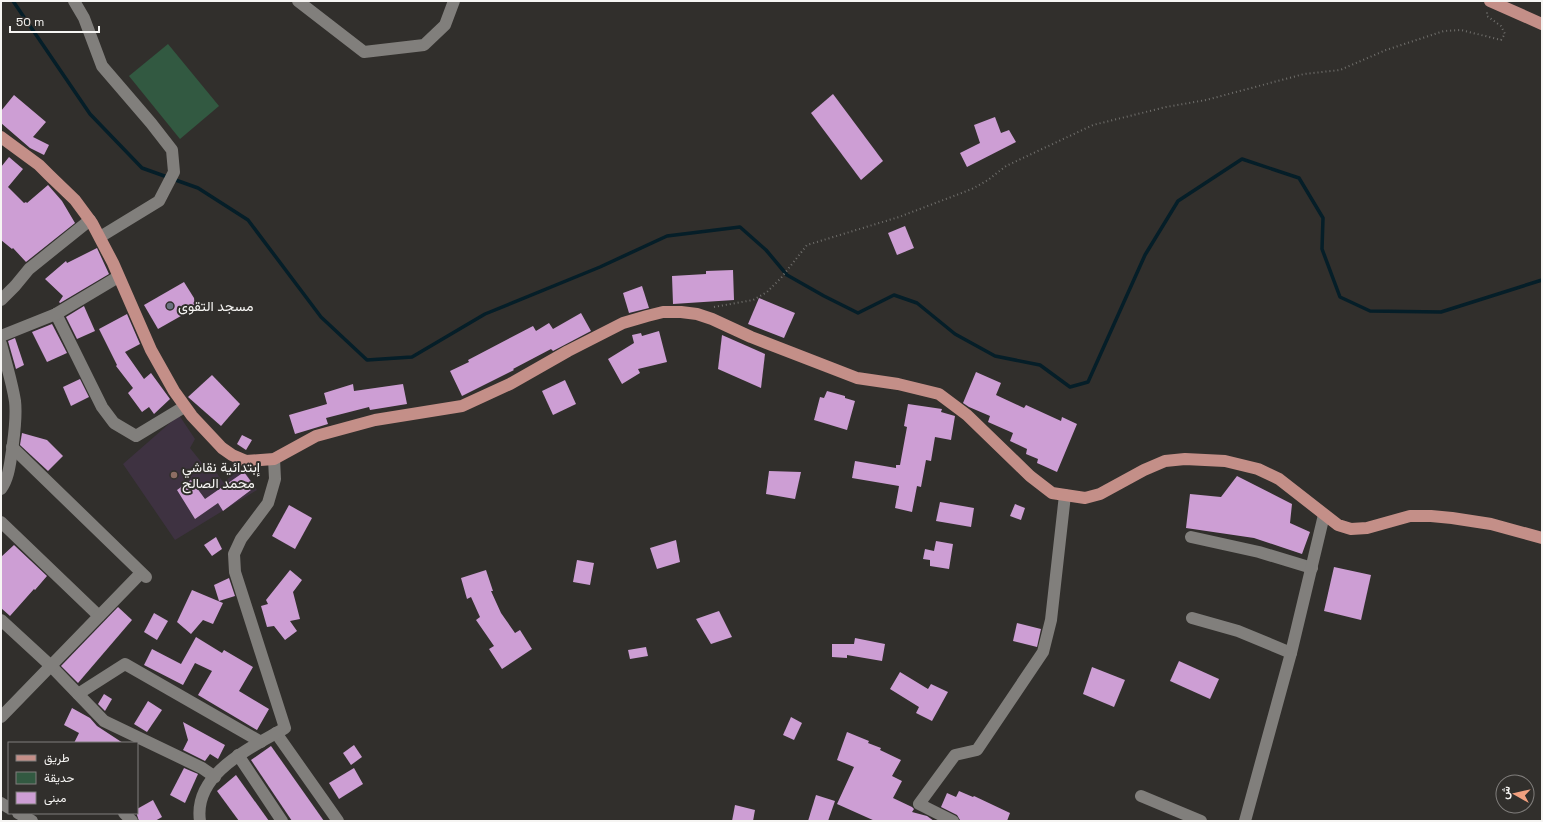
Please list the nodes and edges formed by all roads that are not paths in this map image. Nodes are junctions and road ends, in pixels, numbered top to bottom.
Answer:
1 (74, 1) edge
2 (298, 1) edge
3 (454, 1) edge
4 (1488, 5) edge
5 (1542, 24) edge
6 (1, 138) edge
7 (90, 220) junction
8 (100, 237) junction
9 (118, 277) junction
10 (1, 300) edge
11 (56, 314) junction
12 (1, 336) edge
13 (1, 344) edge
14 (184, 407) junction
15 (12, 447) junction
16 (274, 459) junction
17 (1, 489) edge
18 (1066, 495) junction
19 (1324, 515) junction
20 (1, 522) edge
21 (1191, 537) dead end
22 (1542, 538) edge
23 (1312, 568) junction
24 (99, 616) junction
25 (1192, 618) dead end
26 (1, 620) edge
27 (1291, 653) junction
28 (51, 666) junction
29 (78, 694) junction
30 (2, 713) edge
31 (276, 733) junction
32 (261, 742) junction
33 (238, 755) junction
34 (215, 776) junction
35 (1141, 796) dead end
36 (20, 814) edge
37 (32, 821) edge
38 (200, 821) edge
39 (282, 821) edge
40 (338, 821) edge
41 (952, 821) edge
42 (1201, 821) edge
43 (1245, 821) edge

1 - 8 street
2 - 3 street
4 - 5 main road
6 - 7 main road
7 - 8 main road
7 - 10 street
8 - 9 main road
9 - 11 street
9 - 14 main road
11 - 12 street
11 - 14 street
13 - 15 street
14 - 16 main road
15 - 17 street
15 - 24 street
16 - 18 main road
16 - 31 street
18 - 19 main road
18 - 41 street
19 - 22 main road
19 - 23 street
20 - 24 street
21 - 23 street
23 - 27 street
24 - 28 street
25 - 27 street
26 - 28 street
27 - 43 street
28 - 29 street
28 - 30 street
29 - 32 street
29 - 34 street
31 - 32 street
31 - 40 street
32 - 33 street
33 - 34 street
33 - 39 street
34 - 38 street
35 - 42 street
36 - 37 street

